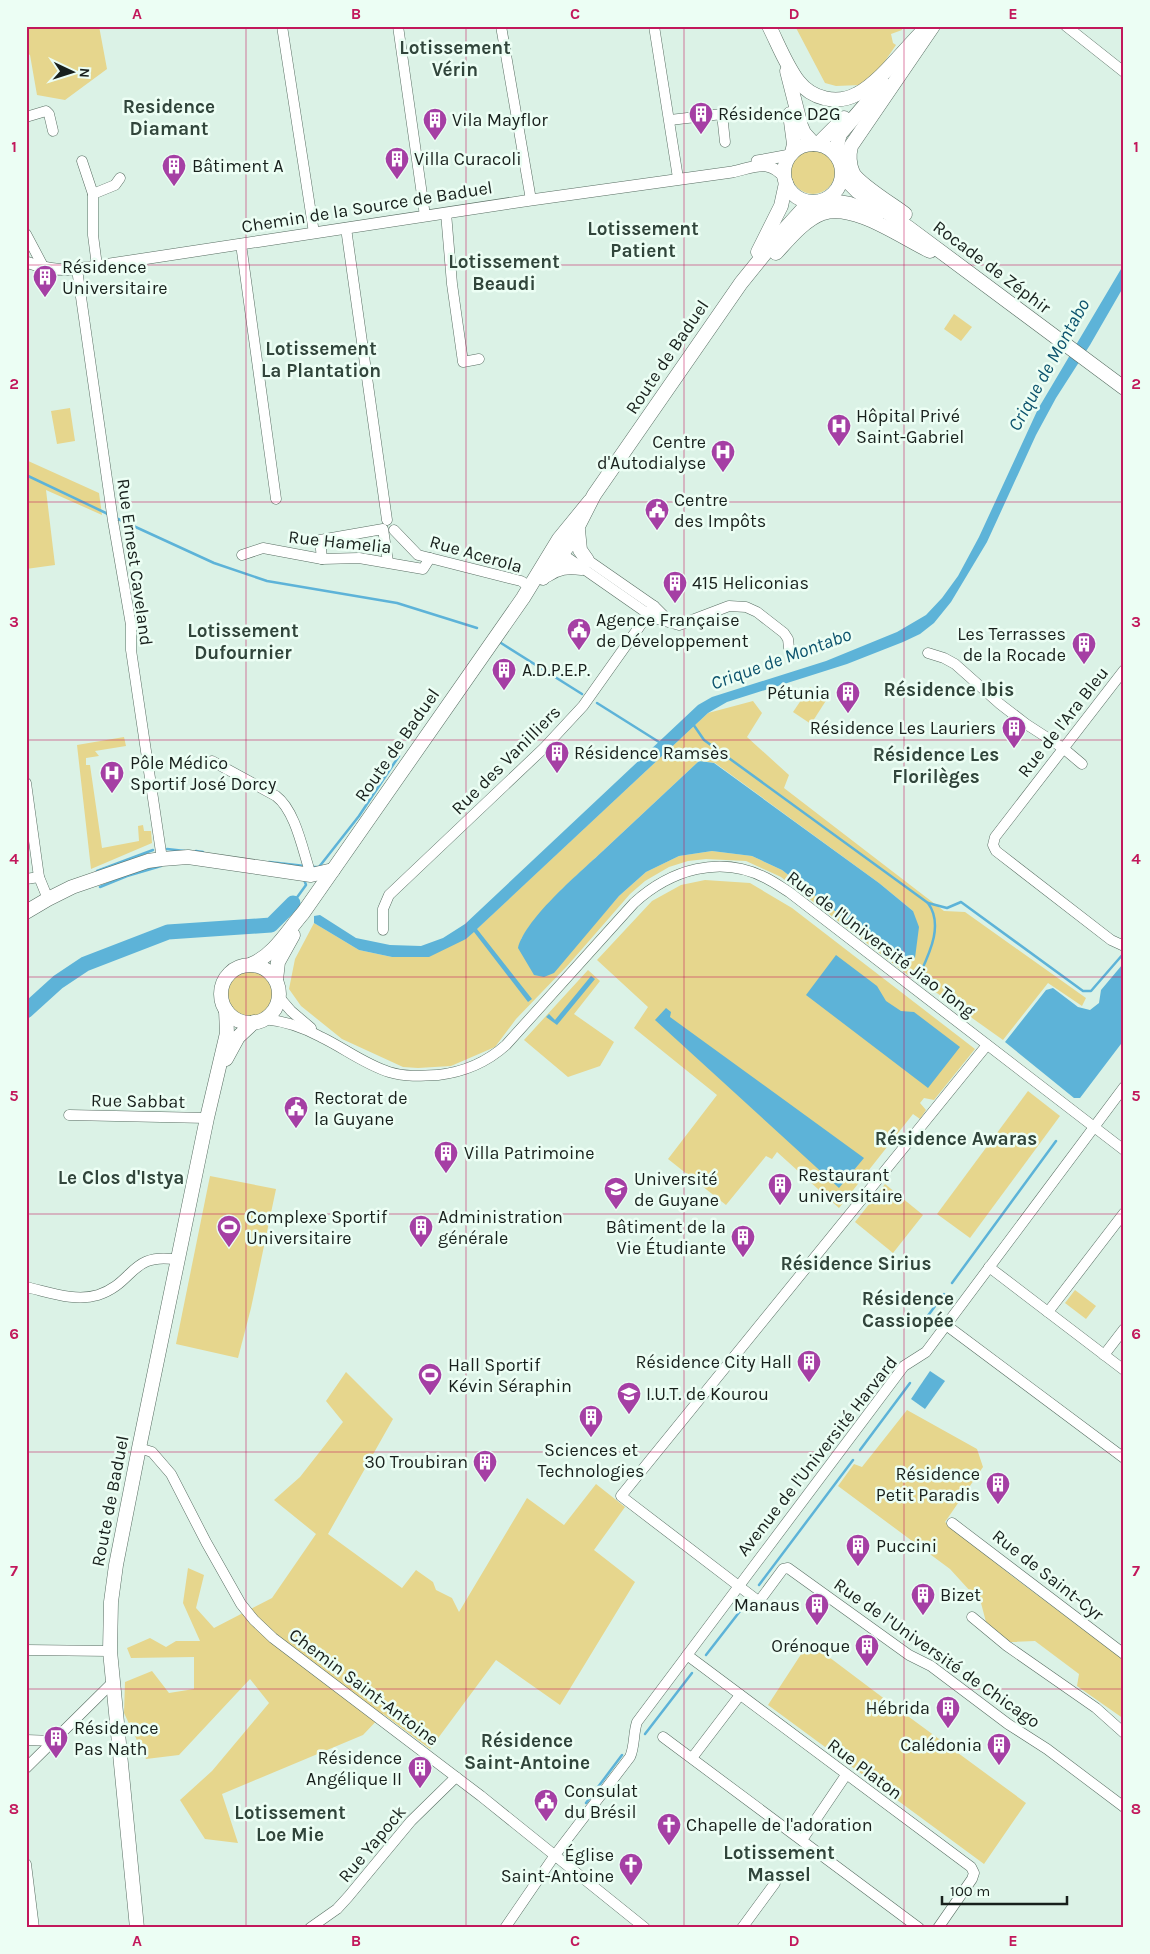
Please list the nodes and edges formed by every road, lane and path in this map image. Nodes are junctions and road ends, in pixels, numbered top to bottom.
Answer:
1 (282, 26) edge
2 (398, 26) edge
3 (501, 26) edge
4 (654, 26) edge
5 (763, 26) edge
6 (769, 26) edge
7 (931, 26) edge
8 (1066, 26) edge
9 (777, 55) junction
10 (1124, 72) edge
11 (26, 116) edge
12 (670, 120) junction
13 (53, 131) dead end
14 (725, 142) dead end
15 (816, 144) junction
16 (791, 154) junction
17 (82, 161) dead end
18 (841, 166) junction
19 (714, 173) junction
20 (120, 178) dead end
21 (678, 178) junction
22 (785, 181) junction
23 (94, 194) junction
24 (531, 200) junction
25 (820, 201) junction
26 (446, 213) junction
27 (425, 216) junction
28 (346, 228) junction
29 (909, 228) junction
30 (314, 233) junction
31 (26, 234) edge
32 (241, 244) junction
33 (26, 262) edge
34 (956, 263) junction
35 (97, 266) junction
36 (44, 268) junction
37 (77, 269) junction
38 (741, 283) junction
39 (727, 302) junction
40 (479, 359) dead end
41 (1101, 372) junction
42 (1124, 388) edge
43 (1124, 394) edge
44 (276, 498) dead end
45 (590, 501) junction
46 (387, 520) dead end
47 (394, 530) dead end
48 (578, 530) junction
49 (561, 547) junction
50 (242, 555) dead end
51 (430, 558) junction
52 (322, 559) junction
53 (388, 562) junction
54 (585, 564) junction
55 (542, 578) junction
56 (526, 592) junction
57 (651, 610) junction
58 (790, 648) dead end
59 (928, 653) dead end
60 (1124, 670) edge
61 (1063, 748) junction
62 (212, 760) dead end
63 (1082, 764) dead end
64 (26, 784) edge
65 (162, 859) junction
66 (333, 870) junction
67 (311, 875) junction
68 (39, 877) junction
69 (26, 879) edge
70 (48, 899) junction
71 (312, 899) junction
72 (26, 912) edge
73 (303, 912) junction
74 (383, 930) dead end
75 (1124, 946) edge
76 (252, 964) junction
77 (276, 980) junction
78 (279, 997) junction
79 (226, 1010) junction
80 (259, 1021) junction
81 (321, 1037) junction
82 (987, 1045) junction
83 (214, 1087) junction
84 (1124, 1087) edge
85 (69, 1115) dead end
86 (207, 1118) junction
87 (1094, 1127) junction
88 (1124, 1150) edge
89 (1124, 1213) edge
90 (179, 1260) junction
91 (989, 1267) junction
92 (26, 1287) edge
93 (1048, 1312) junction
94 (946, 1325) junction
95 (1124, 1329) edge
96 (1104, 1355) junction
97 (1124, 1370) edge
98 (139, 1448) junction
99 (1124, 1458) edge
100 (952, 1522) dead end
101 (737, 1587) junction
102 (972, 1617) dead end
103 (26, 1650) edge
104 (110, 1651) junction
105 (1124, 1654) edge
106 (687, 1655) junction
107 (112, 1684) junction
108 (740, 1694) junction
109 (1124, 1733) edge
110 (662, 1737) dead end
111 (26, 1740) edge
112 (55, 1741) junction
113 (692, 1758) junction
114 (26, 1768) edge
115 (846, 1775) junction
116 (456, 1777) junction
117 (1124, 1806) edge
118 (802, 1840) junction
119 (555, 1855) junction
120 (26, 1864) edge
121 (775, 1883) dead end
122 (942, 1926) edge
123 (34, 1928) edge
124 (137, 1928) edge
125 (310, 1928) edge
126 (505, 1928) edge
127 (645, 1928) edge
128 (742, 1928) edge
129 (919, 1928) edge

1 - 30 street
2 - 27 street
3 - 24 street
4 - 12 street
5 - 9 main road
6 - 7 main road
7 - 15 main road
7 - 18 main road
7 - 34 main road
8 - 10 street
9 - 15 main road
9 - 16 main road
11 - 13 street
12 - 14 street
12 - 21 street
15 - 16 main road
15 - 18 main road
16 - 19 street, Chemin de la Source de Baduel
16 - 22 main road
17 - 23 street
18 - 25 main road
18 - 29 main road, Rocade de Zéphir
19 - 21 street, Chemin de la Source de Baduel
19 - 22 street, Chemin de la Source de Baduel
20 - 23 street
21 - 24 street, Chemin de la Source de Baduel
22 - 25 main road
22 - 38 main road, Route de Baduel
23 - 35 street
24 - 26 street, Chemin de la Source de Baduel
25 - 29 main road, Rocade de Zéphir
25 - 38 main road, Route de Baduel
26 - 27 street, Chemin de la Source de Baduel
26 - 40 street
27 - 28 street, Chemin de la Source de Baduel
28 - 30 street, Chemin de la Source de Baduel
28 - 46 street
29 - 34 main road, Rocade de Zéphir
30 - 32 street, Chemin de la Source de Baduel
31 - 36 street
32 - 35 street, Chemin de la Source de Baduel
32 - 44 street
33 - 36 street, Chemin de la Source de Baduel
34 - 39 main road
34 - 41 main road, Rocade de Zéphir
35 - 37 street, Chemin de la Source de Baduel
36 - 37 street, Chemin de la Source de Baduel
37 - 65 street, Rue Ernest Caveland
38 - 39 main road, Route de Baduel
39 - 45 main road, Route de Baduel
41 - 42 main road, Rocade de Zéphir
41 - 43 main road, Rocade de Zéphir
45 - 48 main road, Route de Baduel
45 - 49 main road, Route de Baduel
47 - 51 street, Rue Acerola
48 - 49 main road, Route de Baduel
48 - 54 main road
49 - 54 street
49 - 55 main road, Route de Baduel
49 - 56 main road, Route de Baduel
50 - 52 street, Rue Hamelia
51 - 53 street, Rue Hamelia
51 - 56 street, Rue Acerola
52 - 53 street, Rue Hamelia
52 - 53 street
54 - 55 main road
54 - 57 street
55 - 56 main road, Route de Baduel
56 - 66 main road, Route de Baduel
57 - 58 street
57 - 74 street, Rue des Vanilliers
59 - 61 street
60 - 61 street, Rue de l'Ara Bleu
61 - 63 street
61 - 75 street, Rue de l'Ara Bleu
62 - 67 street
64 - 68 street
65 - 67 main road
65 - 70 main road
66 - 67 main road
66 - 71 main road, Route de Baduel
67 - 71 main road
68 - 69 street
68 - 70 street
70 - 72 main road
71 - 73 main road, Route de Baduel
73 - 76 main road, Route de Baduel
73 - 77 main road, Route de Baduel
76 - 77 main road
76 - 79 main road
77 - 78 main road
78 - 80 main road
78 - 81 street
79 - 80 main road
79 - 83 main road, Route de Baduel
80 - 81 street
80 - 83 main road, Route de Baduel
81 - 82 street, Rue de l'Université Jiao Tong
82 - 87 street, Rue de l'Université Jiao Tong
82 - 101 street
83 - 86 main road, Route de Baduel
84 - 87 street, Avenue de l'Université Harvard
85 - 86 street, Rue Sabbat
86 - 90 main road, Route de Baduel
87 - 88 street, Rue de l'Université Jiao Tong
87 - 91 street, Avenue de l'Université Harvard
89 - 93 street
90 - 92 street
90 - 98 main road, Route de Baduel
91 - 93 street
91 - 94 street, Avenue de l'Université Harvard
93 - 96 street
94 - 99 street
94 - 101 street, Avenue de l'Université Harvard
95 - 96 street
96 - 97 street
98 - 104 main road, Route de Baduel
98 - 116 street, Chemin Saint-Antoine
100 - 105 street, Rue de Saint-Cyr
101 - 106 street, Avenue de l'Université Harvard
101 - 117 street, Rue de l’Université de Chicago
102 - 109 street
103 - 104 street
104 - 107 main road, Route de Baduel
106 - 108 street, Rue Platon
106 - 119 street, Avenue de l'Université Harvard
107 - 112 street
107 - 124 main road, Route de Baduel
108 - 113 street
108 - 115 street, Rue Platon
110 - 113 street
111 - 112 street
112 - 114 street
113 - 118 street
115 - 118 street
115 - 122 street, Rue Platon
116 - 119 street, Chemin Saint-Antoine
116 - 125 street, Rue Yapock
118 - 129 street
119 - 126 street, Avenue de l'Université Harvard
119 - 127 street, Chemin Saint-Antoine
120 - 123 street
121 - 128 street

